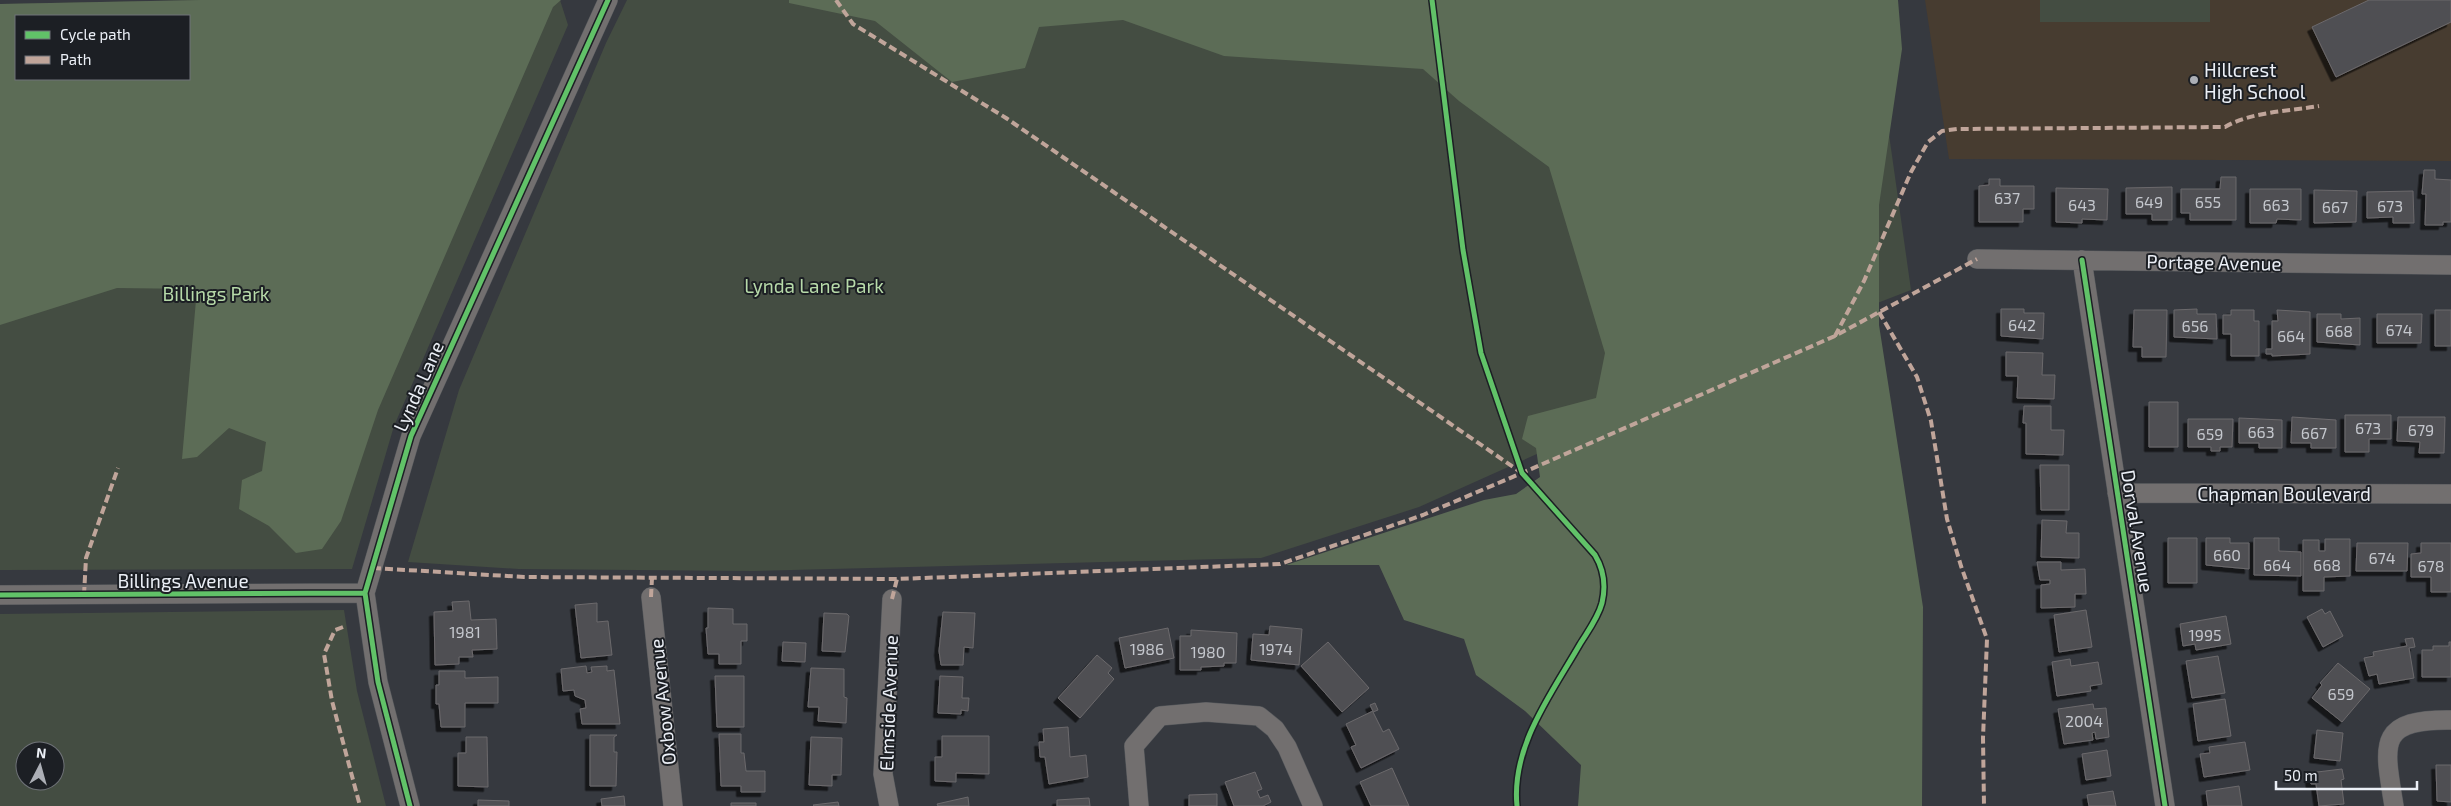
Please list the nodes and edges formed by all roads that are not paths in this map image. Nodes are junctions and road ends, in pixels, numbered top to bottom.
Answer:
1 (608, 0) edge
2 (1976, 260) dead end
3 (2082, 260) junction
4 (2451, 265) edge
5 (2117, 493) junction
6 (2451, 494) edge
7 (365, 593) junction
8 (0, 595) edge
9 (651, 597) dead end
10 (892, 599) dead end
11 (2451, 720) edge
12 (410, 806) edge
13 (673, 806) edge
14 (889, 806) edge
15 (1138, 806) edge
16 (1313, 806) edge
17 (2165, 806) edge
18 (2394, 806) edge

1 - 7 street, Lynda Lane
2 - 3 street, Portage Avenue
3 - 4 street, Portage Avenue
3 - 5 street, Dorval Avenue
5 - 6 street, Chapman Boulevard
5 - 17 street, Dorval Avenue
7 - 8 street, Billings Avenue
7 - 12 street, Lynda Lane
9 - 13 street, Oxbow Avenue
10 - 14 street, Elmside Avenue
11 - 18 street
15 - 16 street

